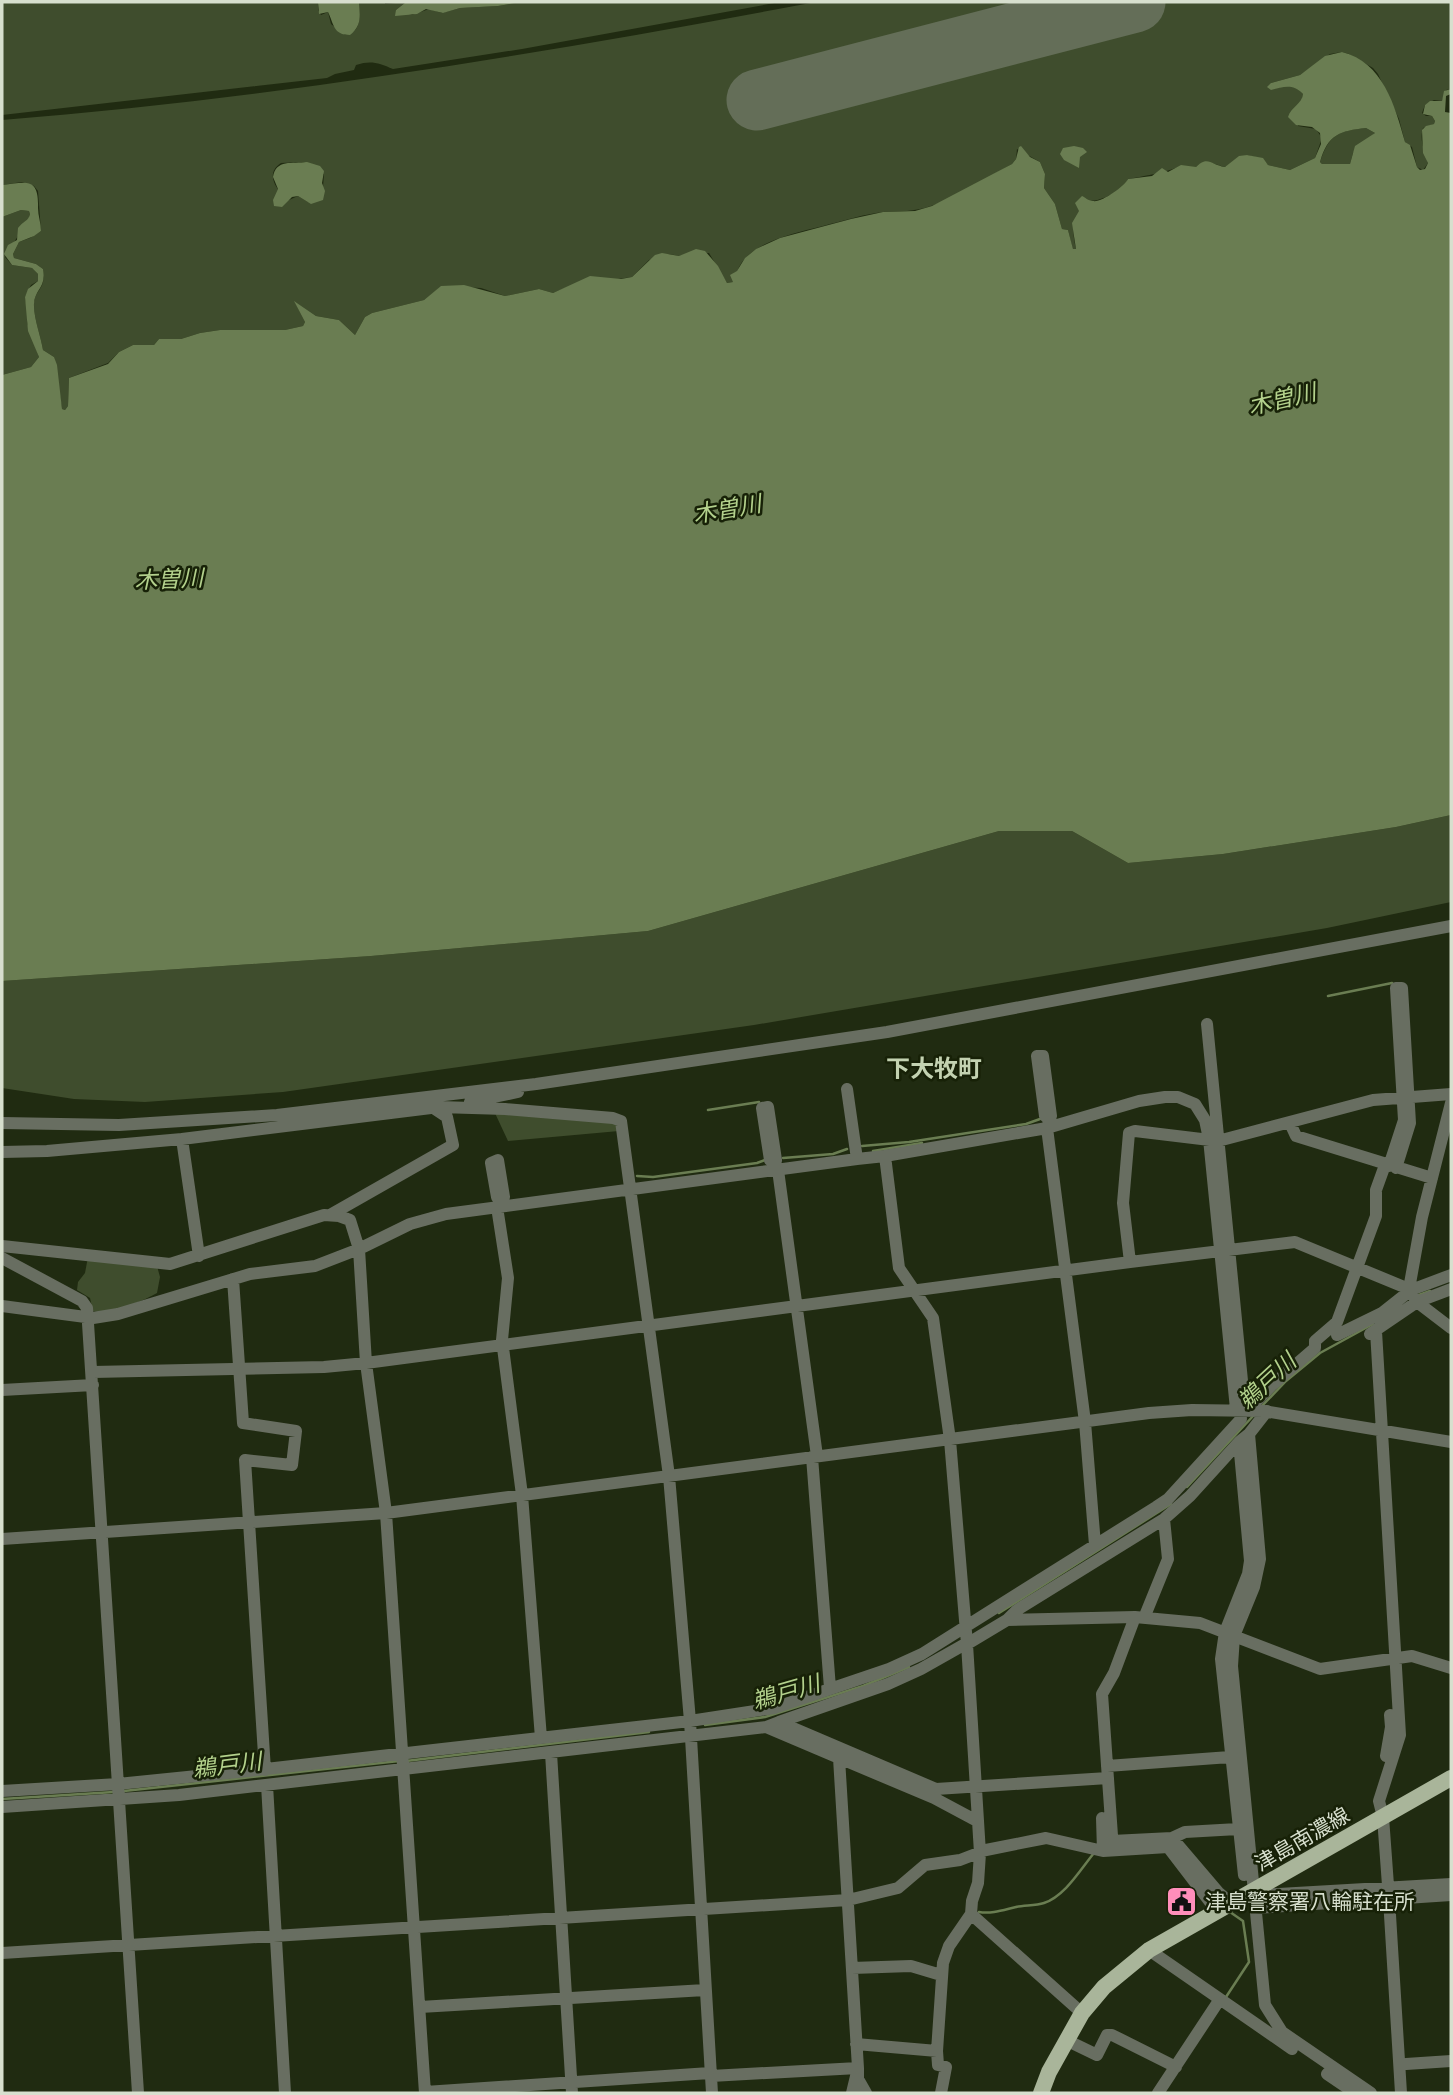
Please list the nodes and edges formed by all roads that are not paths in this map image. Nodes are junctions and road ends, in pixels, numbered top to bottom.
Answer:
1 (1451, 926) edge
2 (1207, 1024) dead end
3 (536, 1084) junction
4 (847, 1089) dead end
5 (1451, 1094) edge
6 (1406, 1097) junction
7 (1451, 1103) edge
8 (435, 1107) junction
9 (2, 1123) edge
10 (1290, 1123) junction
11 (1049, 1125) junction
12 (182, 1139) junction
13 (1214, 1140) junction
14 (1447, 1140) edge
15 (2, 1152) edge
16 (885, 1156) junction
17 (857, 1159) junction
18 (1390, 1166) junction
19 (774, 1168) junction
20 (1432, 1178) junction
21 (631, 1190) junction
22 (501, 1204) junction
23 (330, 1215) junction
24 (2, 1246) edge
25 (359, 1250) junction
26 (1225, 1250) junction
27 (200, 1256) junction
28 (2, 1258) edge
29 (1130, 1262) junction
30 (1359, 1268) junction
31 (1069, 1270) junction
32 (1451, 1275) edge
33 (230, 1280) junction
34 (1451, 1289) edge
35 (915, 1290) junction
36 (1413, 1295) junction
37 (2, 1306) edge
38 (791, 1306) junction
39 (88, 1318) junction
40 (649, 1325) junction
41 (1451, 1328) edge
42 (1334, 1331) junction
43 (506, 1343) junction
44 (366, 1363) junction
45 (236, 1369) junction
46 (93, 1378) junction
47 (2, 1390) edge
48 (1251, 1410) junction
49 (1088, 1421) junction
50 (235, 1425) dead end
51 (1377, 1429) junction
52 (1244, 1438) junction
53 (950, 1440) junction
54 (1451, 1442) edge
55 (812, 1457) junction
56 (237, 1461) dead end
57 (669, 1476) junction
58 (525, 1495) junction
59 (386, 1513) junction
60 (1164, 1519) junction
61 (245, 1523) junction
62 (102, 1532) junction
63 (2, 1539) edge
64 (1099, 1543) junction
65 (1139, 1617) junction
66 (1007, 1620) junction
67 (1229, 1634) junction
68 (966, 1637) junction
69 (1390, 1659) junction
70 (1451, 1668) edge
71 (830, 1688) junction
72 (779, 1722) junction
73 (766, 1727) junction
74 (690, 1728) junction
75 (545, 1737) junction
76 (548, 1753) junction
77 (834, 1756) junction
78 (1230, 1756) junction
79 (404, 1762) junction
80 (261, 1770) junction
81 (1451, 1778) edge
82 (1105, 1781) junction
83 (264, 1786) junction
84 (975, 1787) junction
85 (2, 1791) edge
86 (119, 1792) junction
87 (2, 1807) edge
88 (1384, 1816) junction
89 (977, 1821) junction
90 (1238, 1829) junction
91 (1172, 1838) junction
92 (1109, 1847) junction
93 (980, 1853) junction
94 (1451, 1884) edge
95 (1251, 1891) junction
96 (1392, 1893) junction
97 (1451, 1895) edge
98 (844, 1900) junction
99 (1224, 1907) junction
100 (1255, 1908) junction
101 (700, 1910) junction
102 (971, 1914) junction
103 (558, 1919) junction
104 (415, 1927) junction
105 (273, 1936) junction
106 (129, 1945) junction
107 (1149, 1950) junction
108 (2, 1953) edge
109 (852, 1968) junction
110 (941, 1975) junction
111 (705, 1990) junction
112 (563, 1998) junction
113 (1223, 2001) junction
114 (419, 2007) junction
115 (1082, 2014) junction
116 (1066, 2040) junction
117 (856, 2044) junction
118 (937, 2051) junction
119 (1451, 2061) edge
120 (1406, 2064) junction
121 (1176, 2067) junction
122 (854, 2068) junction
123 (710, 2074) junction
124 (568, 2087) edge
125 (425, 2092) edge
126 (1046, 2092) edge
127 (138, 2093) edge
128 (279, 2093) edge
129 (285, 2093) edge
130 (712, 2093) edge
131 (852, 2093) edge
132 (866, 2093) edge
133 (941, 2093) edge
134 (1158, 2093) edge
135 (1168, 2093) edge
136 (1355, 2093) edge
137 (1371, 2093) edge
138 (1401, 2093) edge
139 (1408, 2093) edge

1 - 3 street
2 - 13 street
3 - 8 street
3 - 9 street
4 - 17 street
5 - 6 street
6 - 6 street
6 - 10 street
6 - 18 street
7 - 14 street
8 - 12 street
8 - 21 street
8 - 23 street
10 - 13 street
10 - 18 street
11 - 13 street
11 - 16 street
11 - 31 street
12 - 15 street
12 - 27 street
13 - 26 street
13 - 29 street
14 - 20 street
16 - 17 street
16 - 35 street
17 - 19 street
18 - 20 street
18 - 30 street
19 - 21 street
19 - 38 street
20 - 36 street
21 - 22 street
21 - 40 street
22 - 25 street
22 - 43 street
23 - 25 street
23 - 27 street
24 - 27 street
25 - 33 street
25 - 44 street
26 - 29 street
26 - 30 street
26 - 48 street
28 - 39 street
29 - 31 street
30 - 36 street
30 - 42 street
31 - 35 street
31 - 49 street
32 - 36 street
33 - 39 street
33 - 45 street
34 - 36 street
35 - 38 street
35 - 53 street
36 - 41 street
36 - 42 street
36 - 51 street
37 - 39 street
38 - 40 street
38 - 55 street
39 - 46 street
40 - 43 street
40 - 57 street
42 - 48 street
43 - 44 street
43 - 58 street
44 - 45 street
44 - 59 street
45 - 46 street
45 - 50 street
45 - 61 street
46 - 47 street
46 - 62 street
48 - 49 street
48 - 51 street
48 - 52 street
48 - 64 street
49 - 53 street
49 - 64 street
51 - 54 street
51 - 69 street
52 - 60 street
52 - 67 street
53 - 55 street
53 - 68 street
55 - 57 street
55 - 71 street
56 - 61 street
57 - 58 street
57 - 74 street
58 - 59 street
58 - 75 street
59 - 61 street
59 - 79 street
60 - 65 street
60 - 66 street
61 - 62 street
61 - 80 street
62 - 63 street
62 - 86 street
64 - 68 street
65 - 66 street
65 - 67 street
65 - 82 street
66 - 68 street
67 - 69 street
67 - 78 street
67 - 95 street
68 - 71 street
68 - 72 street
68 - 84 street
69 - 70 street
69 - 88 street
71 - 74 street
72 - 73 street
72 - 84 street
73 - 74 street
73 - 77 street
74 - 75 street
74 - 76 street
74 - 101 street
75 - 79 street
76 - 79 street
76 - 103 street
77 - 89 street
77 - 98 street
78 - 82 street
78 - 90 street
79 - 80 street
79 - 83 street
79 - 104 street
80 - 86 street
81 - 88 main road, 津島南濃線
82 - 84 street
82 - 92 street
83 - 86 street
83 - 105 street
84 - 89 street
85 - 86 street
86 - 87 street
86 - 106 street
88 - 95 main road, 津島南濃線
88 - 96 street
89 - 93 street
90 - 91 street
90 - 95 street
91 - 92 street
91 - 99 street
92 - 93 street
92 - 99 street
93 - 98 street
93 - 102 street
94 - 96 street
95 - 96 street
95 - 99 main road, 津島南濃線
95 - 100 street
96 - 97 street
96 - 100 street
96 - 120 street
96 - 138 street
98 - 101 street
98 - 109 street
98 - 122 street
99 - 107 main road, 津島南濃線
100 - 137 street
101 - 103 street
101 - 111 street
102 - 110 street
102 - 115 street
103 - 104 street
103 - 112 street
104 - 105 street
104 - 114 street
105 - 106 street
105 - 128 street
105 - 129 street
106 - 108 street
106 - 127 street
107 - 113 street
107 - 115 main road, 津島南濃線
109 - 110 street
109 - 117 street
110 - 118 street
111 - 112 street
111 - 123 street
112 - 114 street
112 - 124 street
113 - 121 street
113 - 135 street
113 - 136 street
114 - 125 street
115 - 116 main road, 津島南濃線
116 - 121 street
116 - 126 main road, 津島南濃線
117 - 118 street
117 - 122 street
118 - 133 street
119 - 120 street
120 - 139 street
121 - 134 street
122 - 123 street
122 - 131 street
122 - 132 street
123 - 124 street
123 - 130 street
124 - 125 street

